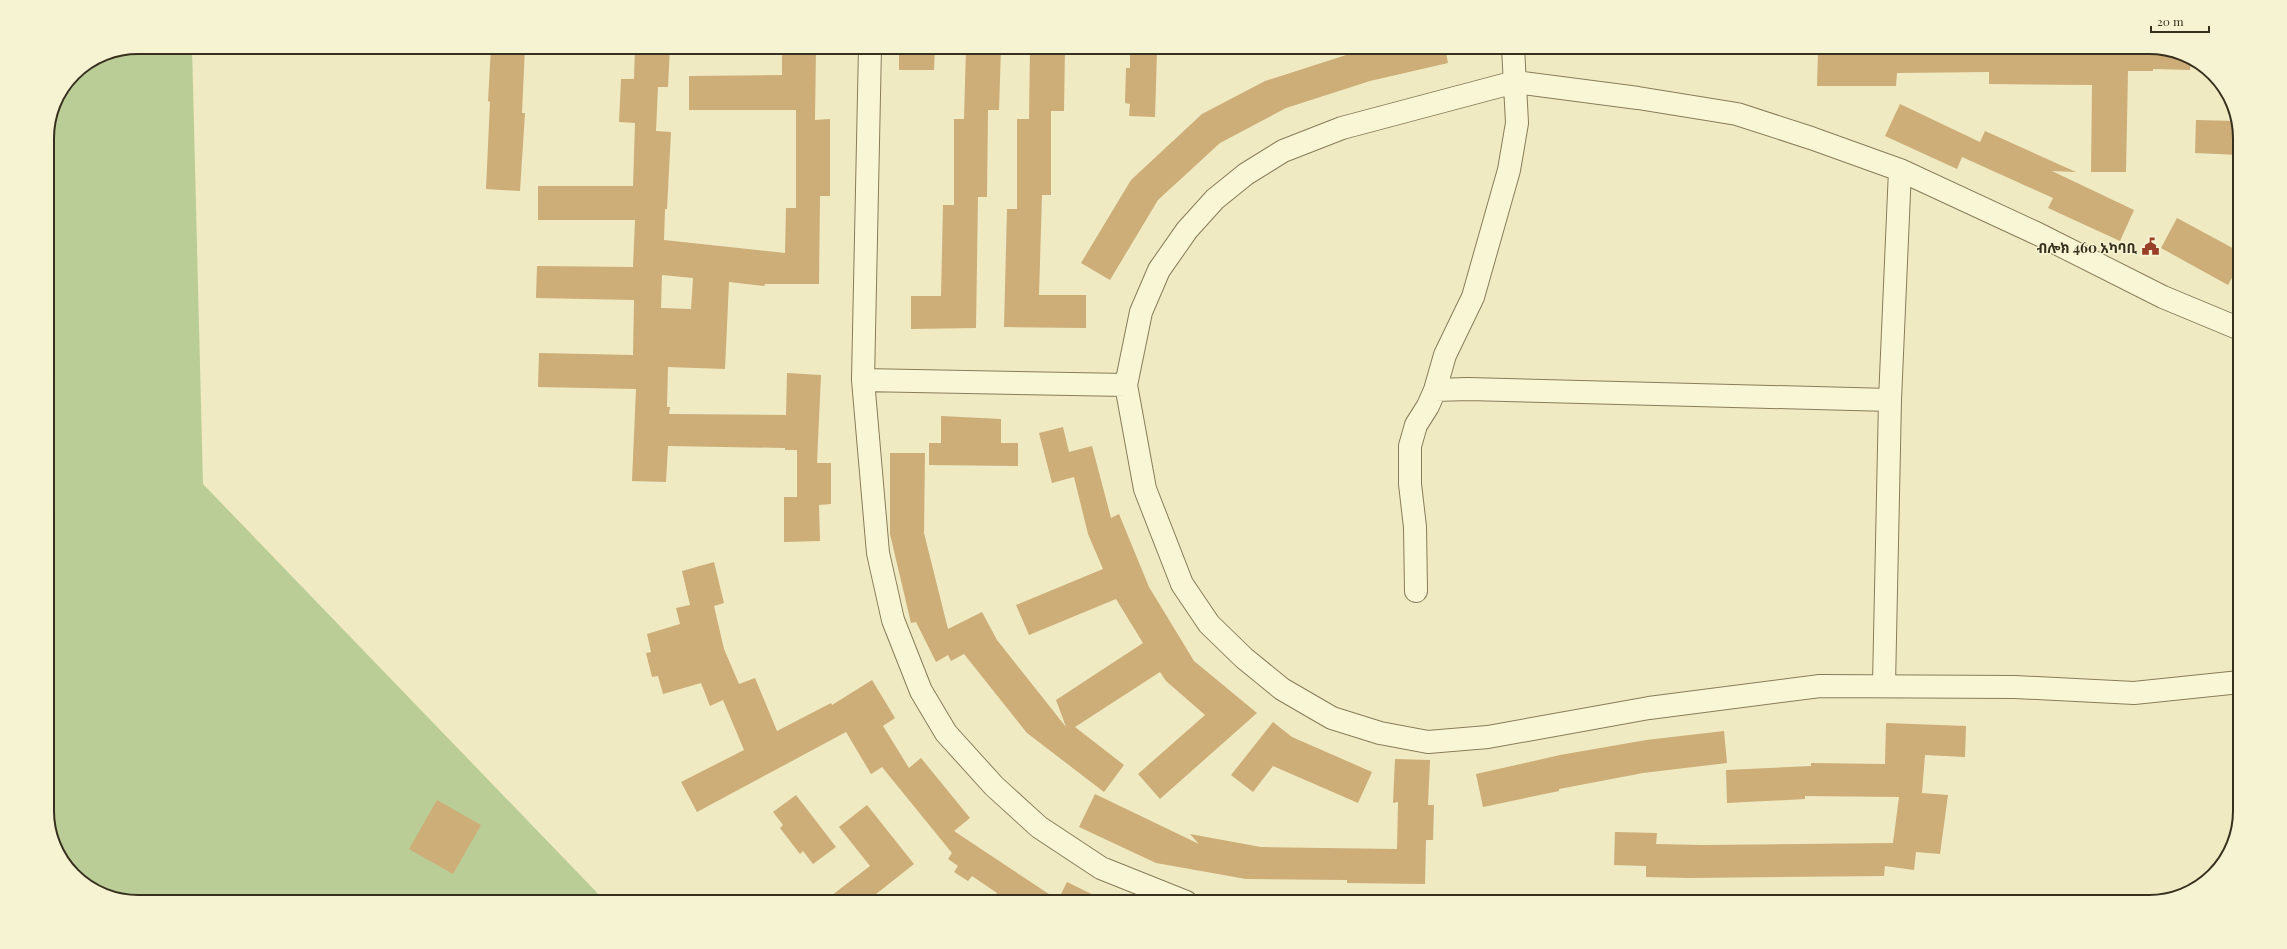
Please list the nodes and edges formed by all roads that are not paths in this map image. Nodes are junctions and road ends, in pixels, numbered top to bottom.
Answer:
1 (870, 54) edge
2 (1513, 54) edge
3 (1515, 82) junction
4 (1900, 170) junction
5 (2233, 326) edge
6 (863, 380) junction
7 (1126, 385) junction
8 (1435, 390) junction
9 (1890, 400) junction
10 (1416, 591) dead end
11 (2233, 683) edge
12 (1884, 685) junction
13 (1168, 895) edge

1 - 6 street
2 - 3 street
3 - 4 street
3 - 7 street
3 - 8 street
4 - 5 street
4 - 9 street
6 - 7 street
6 - 13 street
7 - 12 street
8 - 9 street
8 - 10 street
9 - 12 street
11 - 12 street

